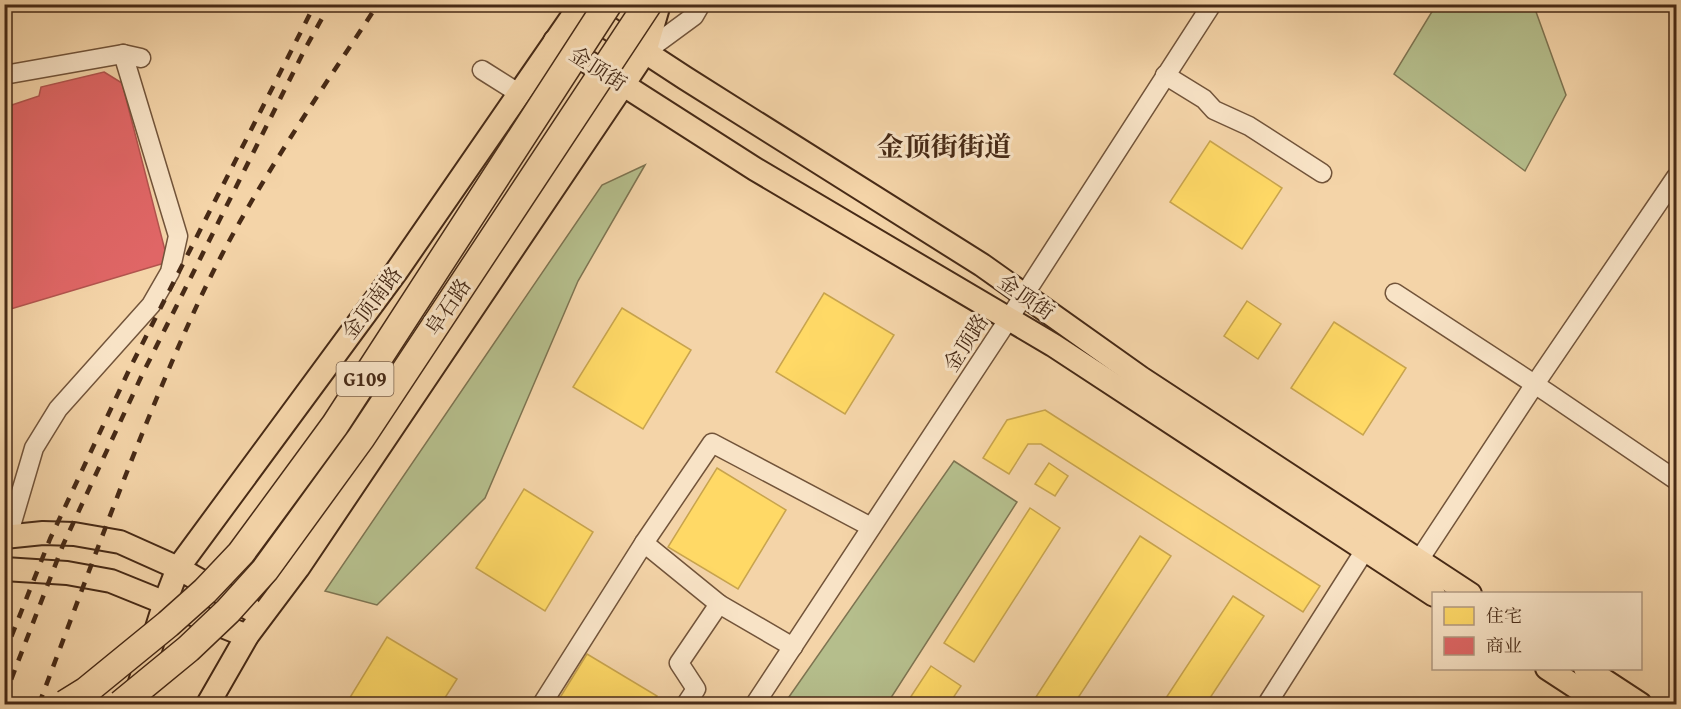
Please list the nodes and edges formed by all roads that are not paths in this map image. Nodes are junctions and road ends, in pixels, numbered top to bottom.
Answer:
1 (608, 4) edge
2 (648, 4) edge
3 (661, 4) edge
4 (701, 4) edge
5 (1212, 4) edge
6 (580, 6) edge
7 (555, 41) junction
8 (645, 51) junction
9 (615, 57) junction
10 (482, 70) dead end
11 (4, 75) edge
12 (1166, 75) junction
13 (623, 85) junction
14 (515, 101) junction
15 (579, 152) junction
16 (1322, 173) dead end
17 (1677, 177) edge
18 (1395, 293) dead end
19 (1023, 295) junction
20 (1008, 320) junction
21 (1534, 384) junction
22 (1677, 480) edge
23 (871, 527) junction
24 (6, 537) edge
25 (644, 543) junction
26 (1365, 550) junction
27 (1419, 560) junction
28 (178, 568) junction
29 (4, 569) edge
30 (1467, 592) edge
31 (1432, 594) edge
32 (165, 602) junction
33 (719, 604) junction
34 (262, 616) junction
35 (248, 636) junction
36 (793, 647) junction
37 (1548, 670) edge
38 (1587, 670) edge
39 (65, 705) edge
40 (121, 705) edge
41 (133, 705) edge
42 (208, 705) edge
43 (542, 705) edge
44 (686, 705) edge
45 (755, 705) edge
46 (1267, 705) edge
47 (1602, 705) edge
48 (1640, 705) edge

1 - 39 highway, 阜石路 / G109, bridge
2 - 9 highway, 阜石路, bridge
3 - 8 main road
3 - 9 highway, bridge
4 - 8 street
5 - 12 street, 金顶路
6 - 7 main road, 金顶南路
6 - 8 main road, 金顶街
7 - 13 main road, 金顶街
7 - 14 main road, 金顶南路
8 - 13 main road
8 - 19 main road, 金顶街
9 - 40 highway, 阜石路 / G109, bridge
10 - 14 street
11 - 24 street
12 - 16 street
12 - 19 street, 金顶路
13 - 15 main road
13 - 20 main road, 金顶街
14 - 15 street
14 - 28 main road, 金顶南路
15 - 34 main road
17 - 21 street
18 - 21 street
19 - 20 street, 金顶路
19 - 27 main road, 金顶街
20 - 23 street, 金顶路
20 - 26 main road, 金顶街
21 - 22 street
21 - 27 street
23 - 25 street
23 - 36 street, 金顶路
24 - 28 main road
25 - 33 street
25 - 43 street
26 - 31 main road, 金顶街
26 - 46 street
27 - 30 main road, 金顶街
28 - 32 main road, 金顶南路
28 - 34 main road
29 - 32 main road
32 - 35 main road
32 - 41 main road, 金顶南路
33 - 36 street
33 - 44 street
34 - 35 main road
35 - 42 main road
36 - 45 street, 金顶路
37 - 47 main road
38 - 48 main road

